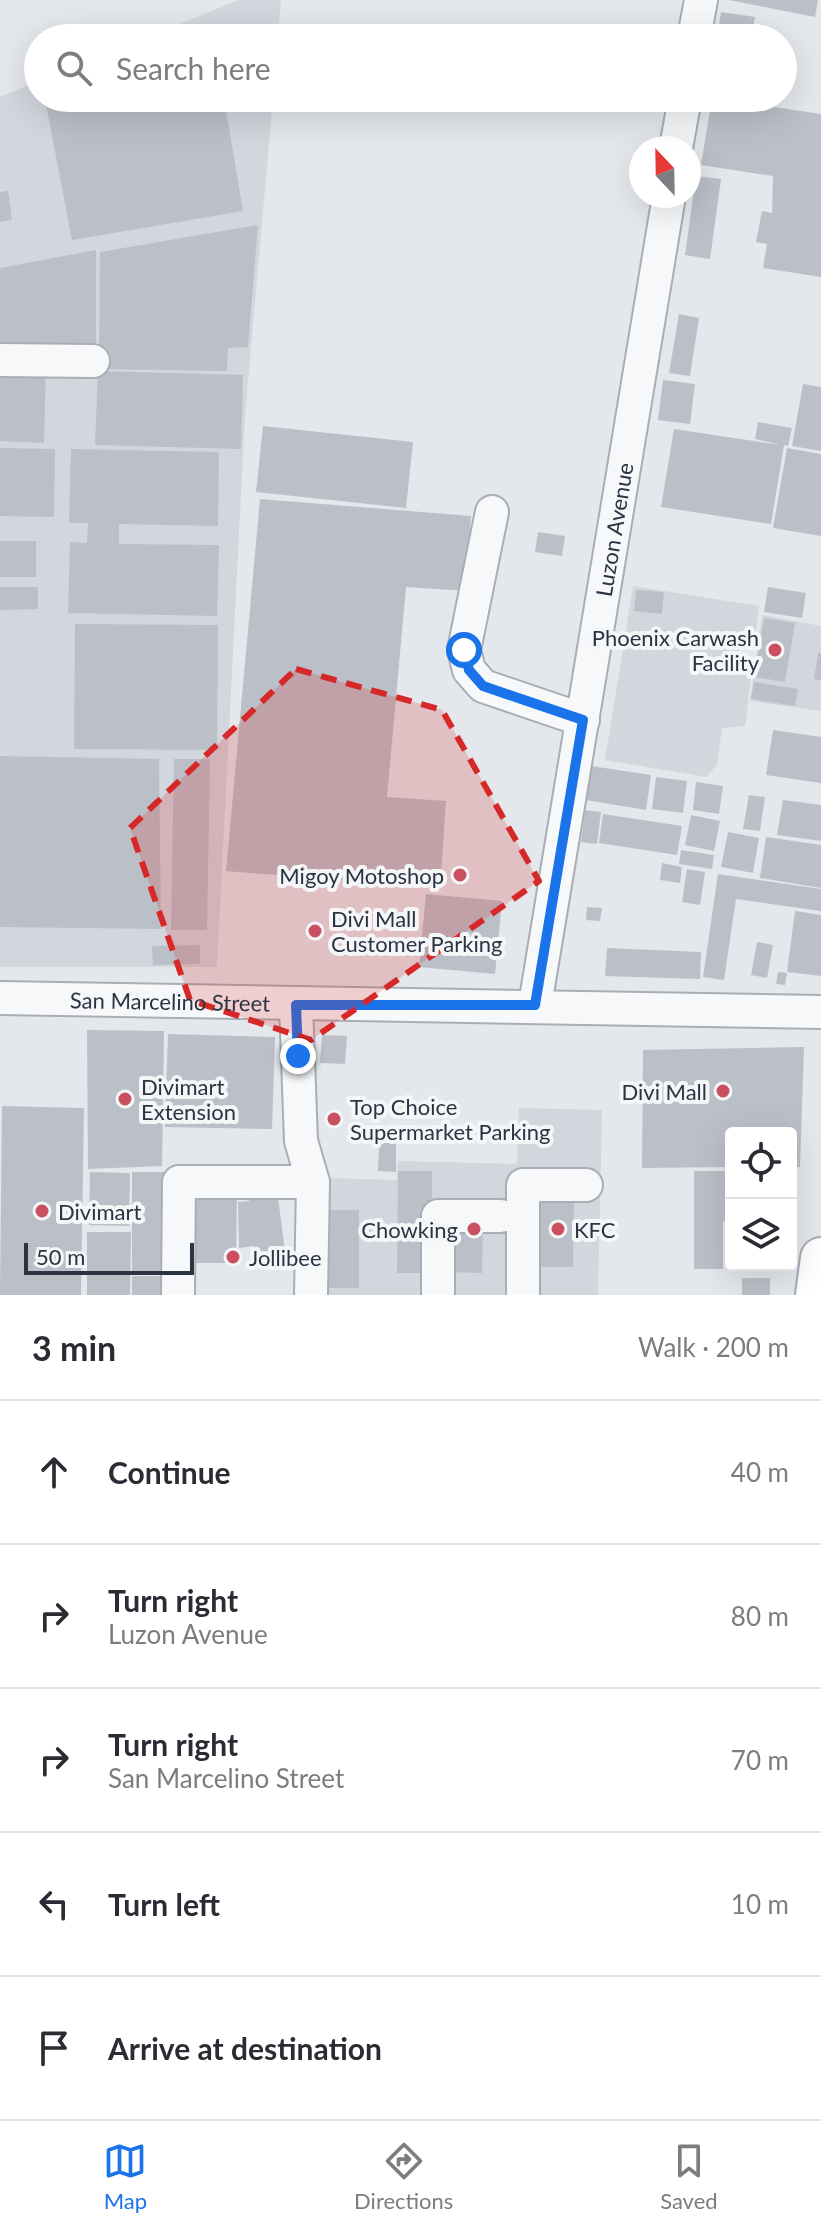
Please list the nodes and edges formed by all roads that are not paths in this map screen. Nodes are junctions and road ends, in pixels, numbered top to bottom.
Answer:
1 (701, 0) edge
2 (697, 24) edge
3 (682, 112) edge
4 (678, 136) edge
5 (667, 208) edge
6 (0, 360) edge
7 (93, 361) dead end
8 (492, 512) dead end
9 (583, 720) junction
10 (0, 998) edge
11 (296, 1005) junction
12 (535, 1005) junction
13 (821, 1012) edge
14 (313, 1182) junction
15 (586, 1185) dead end
16 (501, 1216) dead end
17 (821, 1258) edge
18 (178, 1295) edge
19 (311, 1295) edge
20 (438, 1295) edge
21 (523, 1295) edge
22 (816, 1295) edge

1 - 2 street
3 - 4 street
5 - 9 street, Luzon Avenue
6 - 7 street
8 - 9 street
9 - 12 street, Luzon Avenue
10 - 11 street, San Marcelino Street
11 - 12 street, San Marcelino Street
11 - 14 street
12 - 13 street, San Marcelino Street
14 - 18 street
14 - 19 street
15 - 21 street
16 - 20 street
17 - 22 main road

